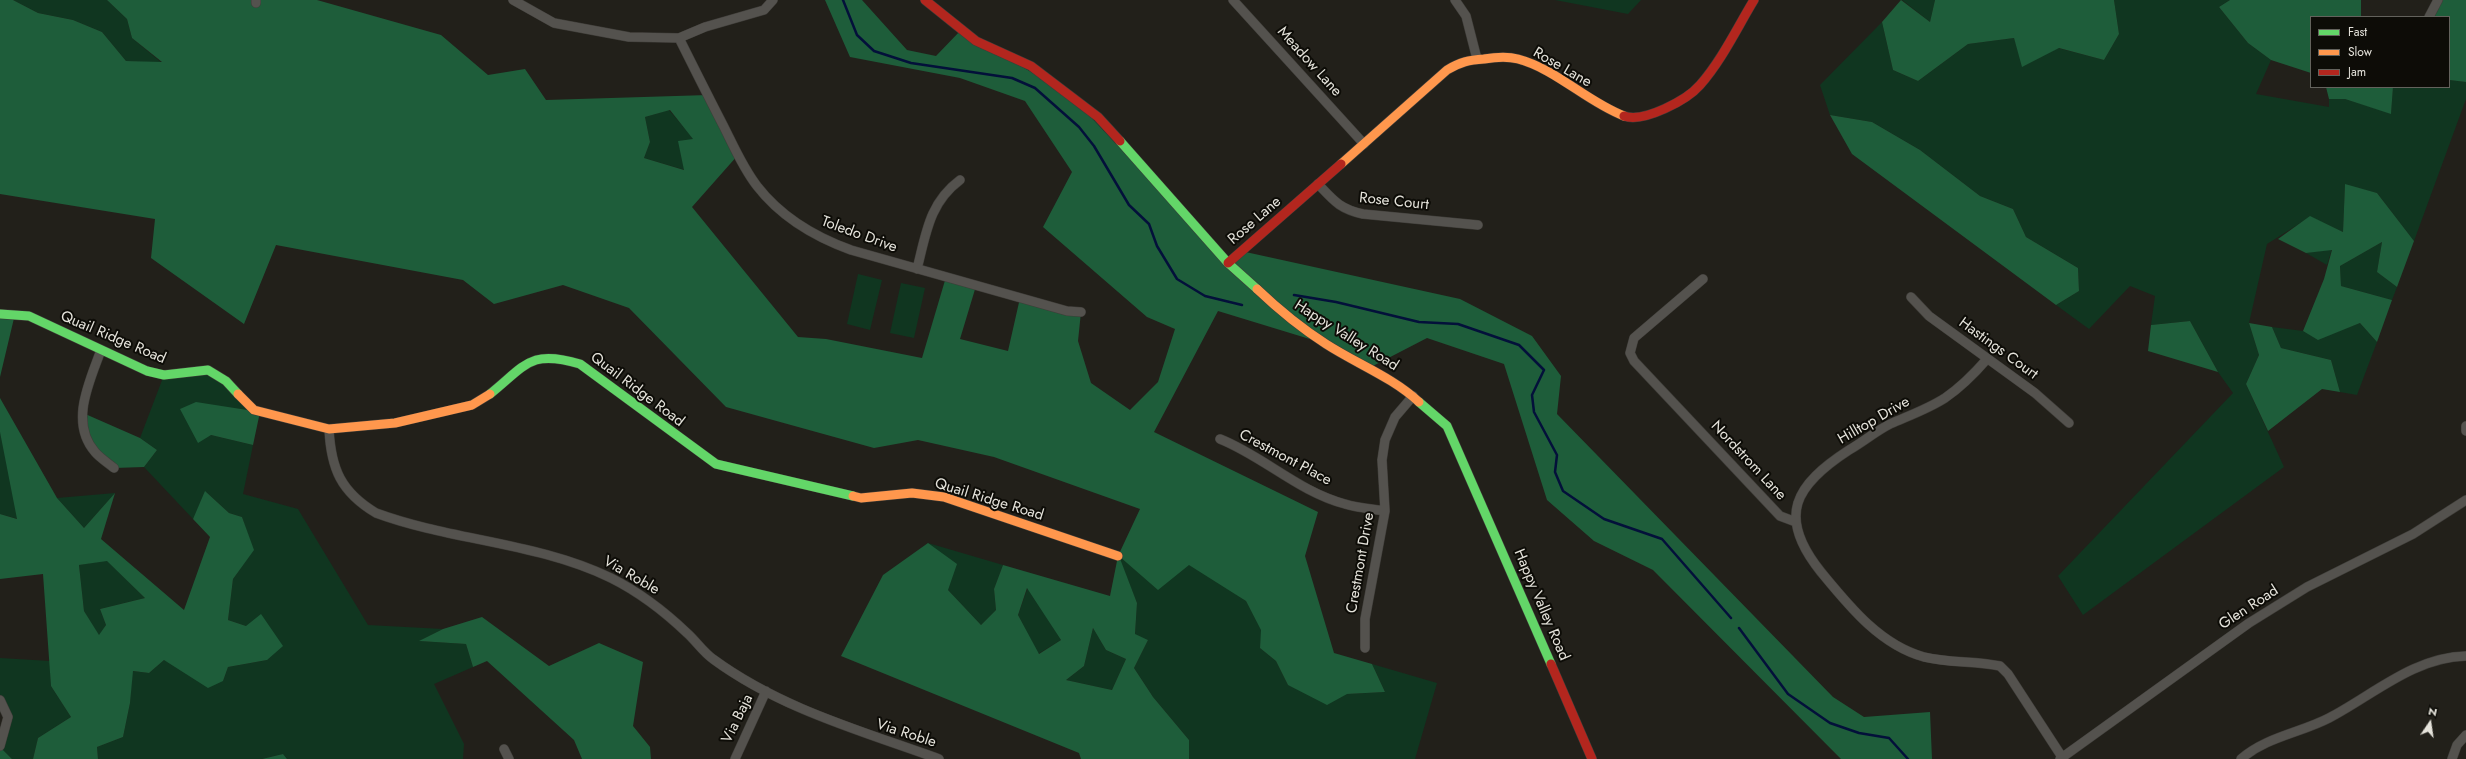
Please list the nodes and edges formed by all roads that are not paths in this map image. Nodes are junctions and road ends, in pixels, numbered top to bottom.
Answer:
1 (513, 0) edge
2 (773, 0) edge
3 (925, 0) edge
4 (1233, 0) edge
5 (1454, 0) edge
6 (1754, 0) edge
7 (2438, 0) edge
8 (2430, 16) edge
9 (679, 38) junction
10 (1477, 59) junction
11 (1364, 144) junction
12 (960, 180) dead end
13 (1318, 184) junction
14 (1478, 225) dead end
15 (1228, 263) junction
16 (917, 269) junction
17 (1704, 279) dead end
18 (1911, 297) dead end
19 (1081, 312) dead end
20 (0, 314) edge
21 (101, 350) junction
22 (1987, 359) junction
23 (1414, 396) junction
24 (2069, 423) dead end
25 (2466, 426) edge
26 (329, 429) junction
27 (2466, 431) edge
28 (1220, 439) dead end
29 (114, 468) dead end
30 (2466, 500) edge
31 (1385, 511) junction
32 (1796, 522) junction
33 (1118, 556) dead end
34 (1365, 648) dead end
35 (2466, 656) edge
36 (766, 691) junction
37 (0, 700) edge
38 (2466, 735) edge
39 (0, 746) edge
40 (504, 749) dead end
41 (2061, 758) edge
42 (509, 759) edge
43 (735, 759) edge
44 (939, 759) edge
45 (1592, 759) edge
46 (2241, 759) edge
47 (2452, 759) edge

1 - 9 street
2 - 9 street
3 - 15 street, Happy Valley Road
4 - 11 street, Meadow Lane
5 - 10 street
6 - 10 street, Rose Lane
7 - 8 street
9 - 16 street, Toledo Drive
10 - 11 street, Rose Lane
11 - 13 street, Rose Lane
12 - 16 street
13 - 14 street, Rose Court
13 - 15 street, Rose Lane
15 - 23 street, Happy Valley Road
16 - 19 street, Toledo Drive
17 - 32 street, Nordstrom Lane
18 - 22 street, Hastings Court
20 - 21 street, Quail Ridge Road
21 - 26 street, Quail Ridge Road
21 - 29 street
22 - 24 street, Hastings Court
22 - 32 street, Hilltop Drive
23 - 31 street, Crestmont Drive
23 - 45 street, Happy Valley Road
25 - 27 street
26 - 33 street, Quail Ridge Road
26 - 36 street, Via Roble
28 - 31 street, Crestmont Place
30 - 41 street, Glen Road
31 - 34 street, Crestmont Drive
32 - 41 street
35 - 46 street
36 - 43 street, Via Baja
36 - 44 street, Via Roble
37 - 39 street
38 - 47 street
40 - 42 street

